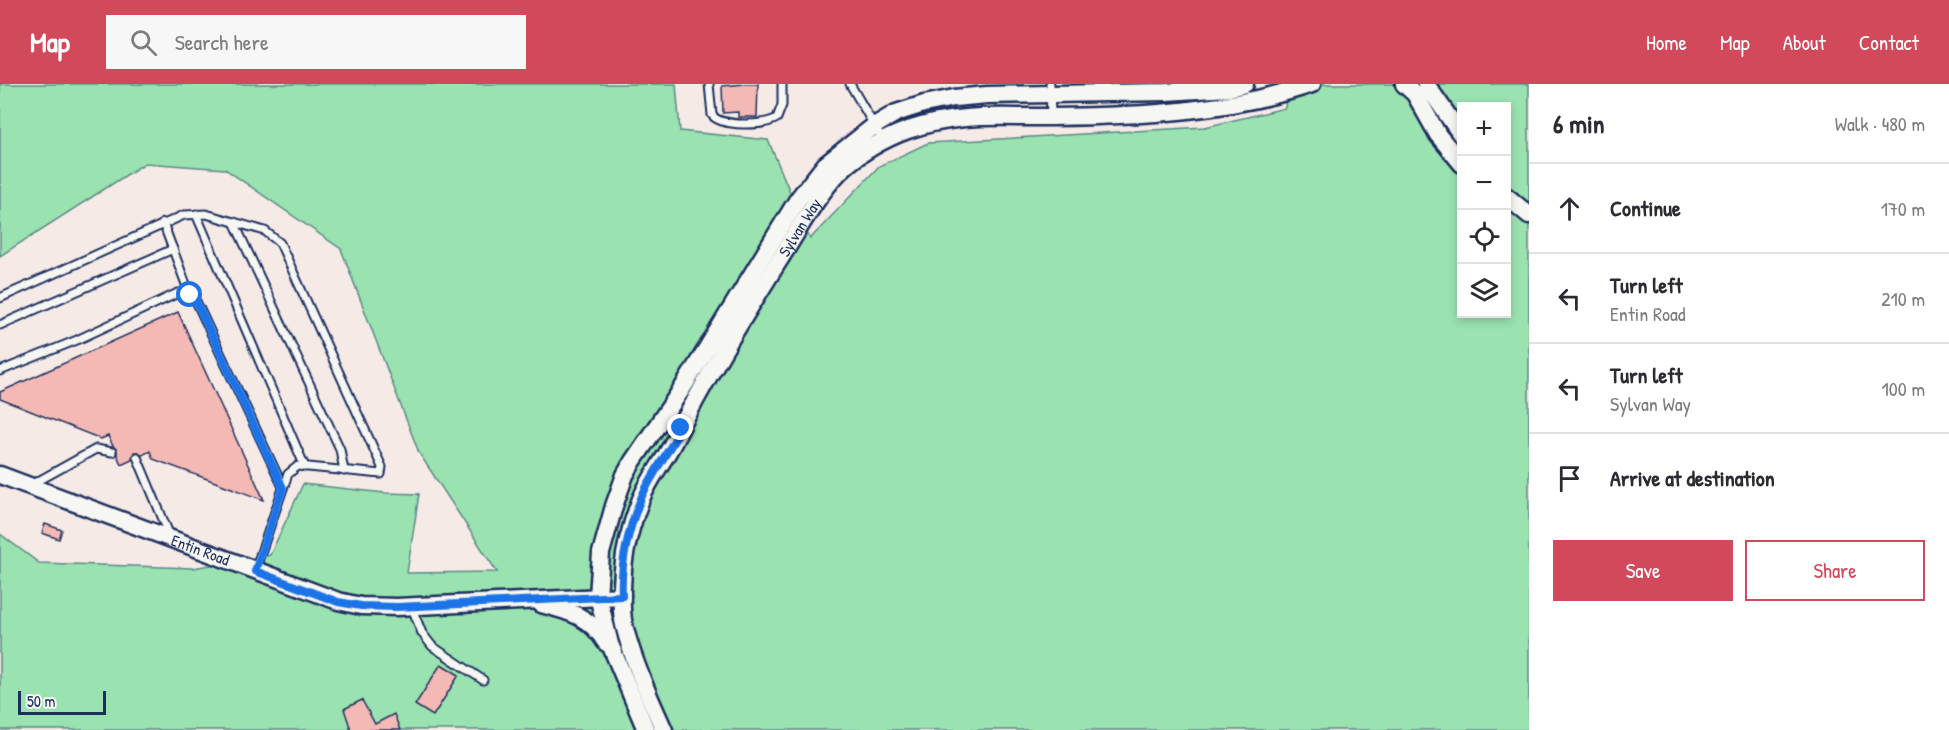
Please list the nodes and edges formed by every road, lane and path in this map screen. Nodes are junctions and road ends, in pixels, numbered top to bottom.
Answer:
1 (709, 84) edge
2 (782, 84) edge
3 (850, 84) edge
4 (1312, 84) edge
5 (1404, 84) edge
6 (1426, 84) edge
7 (1051, 89) edge
8 (1240, 89) edge
9 (1051, 117) junction
10 (874, 126) junction
11 (1457, 130) edge
12 (883, 141) junction
13 (1457, 159) edge
14 (1511, 200) edge
15 (196, 214) junction
16 (1529, 215) edge
17 (234, 222) junction
18 (163, 224) junction
19 (173, 249) junction
20 (749, 293) junction
21 (190, 295) junction
22 (0, 298) edge
23 (0, 325) edge
24 (0, 372) edge
25 (112, 452) dead end
26 (137, 457) dead end
27 (305, 467) junction
28 (344, 471) junction
29 (0, 475) edge
30 (30, 486) junction
31 (283, 488) junction
32 (171, 538) junction
33 (255, 571) junction
34 (598, 596) junction
35 (622, 596) junction
36 (523, 600) junction
37 (411, 606) junction
38 (615, 656) junction
39 (483, 680) dead end
40 (645, 730) edge
41 (664, 730) edge

1 - 2 lane
3 - 10 lane
4 - 8 street, Sylvan Way
5 - 13 street
6 - 11 street
7 - 8 street, Sylvan Way
7 - 9 lane
7 - 10 street, Sylvan Way
8 - 9 street, Sylvan Way
9 - 12 street, Sylvan Way
10 - 12 lane
10 - 20 street, Sylvan Way
12 - 20 street, Sylvan Way
14 - 16 street
15 - 17 lane
15 - 18 lane
15 - 27 lane
17 - 28 lane
17 - 28 lane
18 - 19 lane
18 - 22 lane
19 - 21 lane
19 - 23 lane
20 - 34 street, Sylvan Way
20 - 35 street, Sylvan Way
21 - 24 lane
21 - 31 lane
25 - 30 lane
26 - 32 lane
27 - 28 lane
27 - 31 lane
29 - 30 street, Entin Road
30 - 32 street, Entin Road
31 - 33 lane
32 - 33 street, Entin Road
33 - 37 street, Entin Road
34 - 35 street, Entin Road
34 - 36 street, Entin Road
34 - 38 street, Sylvan Way
35 - 41 street, Sylvan Way
36 - 37 street, Entin Road
36 - 38 street
37 - 39 lane
38 - 40 street, Sylvan Way

